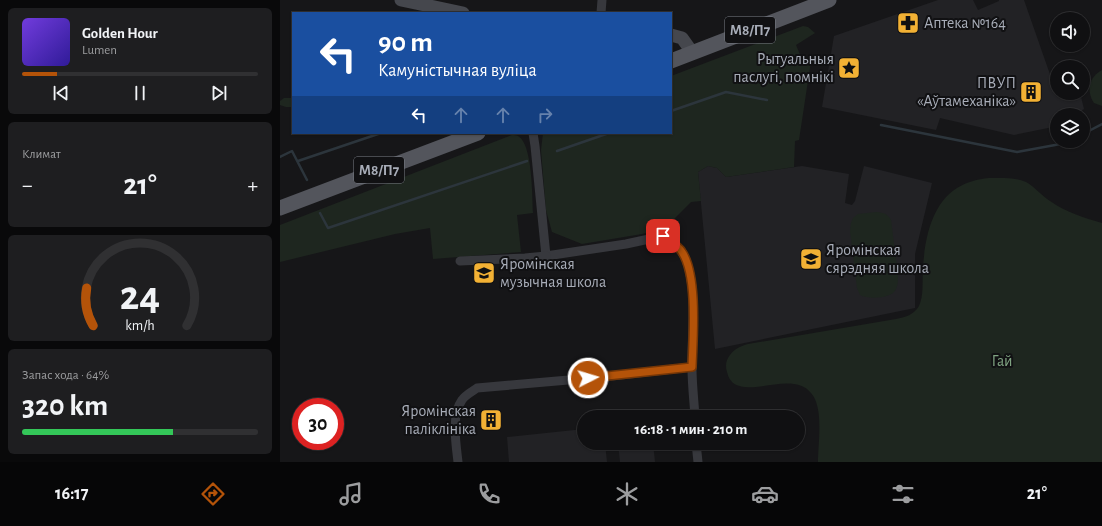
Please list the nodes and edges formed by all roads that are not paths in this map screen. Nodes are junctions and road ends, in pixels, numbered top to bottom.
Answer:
1 (401, 0) edge
2 (602, 0) edge
3 (828, 0) edge
4 (458, 12) edge
5 (601, 12) edge
6 (672, 35) edge
7 (692, 52) junction
8 (672, 60) edge
9 (475, 134) edge
10 (532, 134) edge
11 (280, 208) edge
12 (546, 256) junction
13 (460, 261) dead end
14 (692, 367) junction
15 (695, 410) edge
16 (697, 450) edge
17 (458, 462) edge
18 (698, 462) edge

1 - 4 street
2 - 5 street
3 - 7 main road, М8/П7
6 - 7 street
7 - 8 main road, М8/П7
9 - 11 main road, М8/П7
10 - 12 street
12 - 13 street
12 - 14 street
14 - 15 street
14 - 17 street
16 - 18 street

